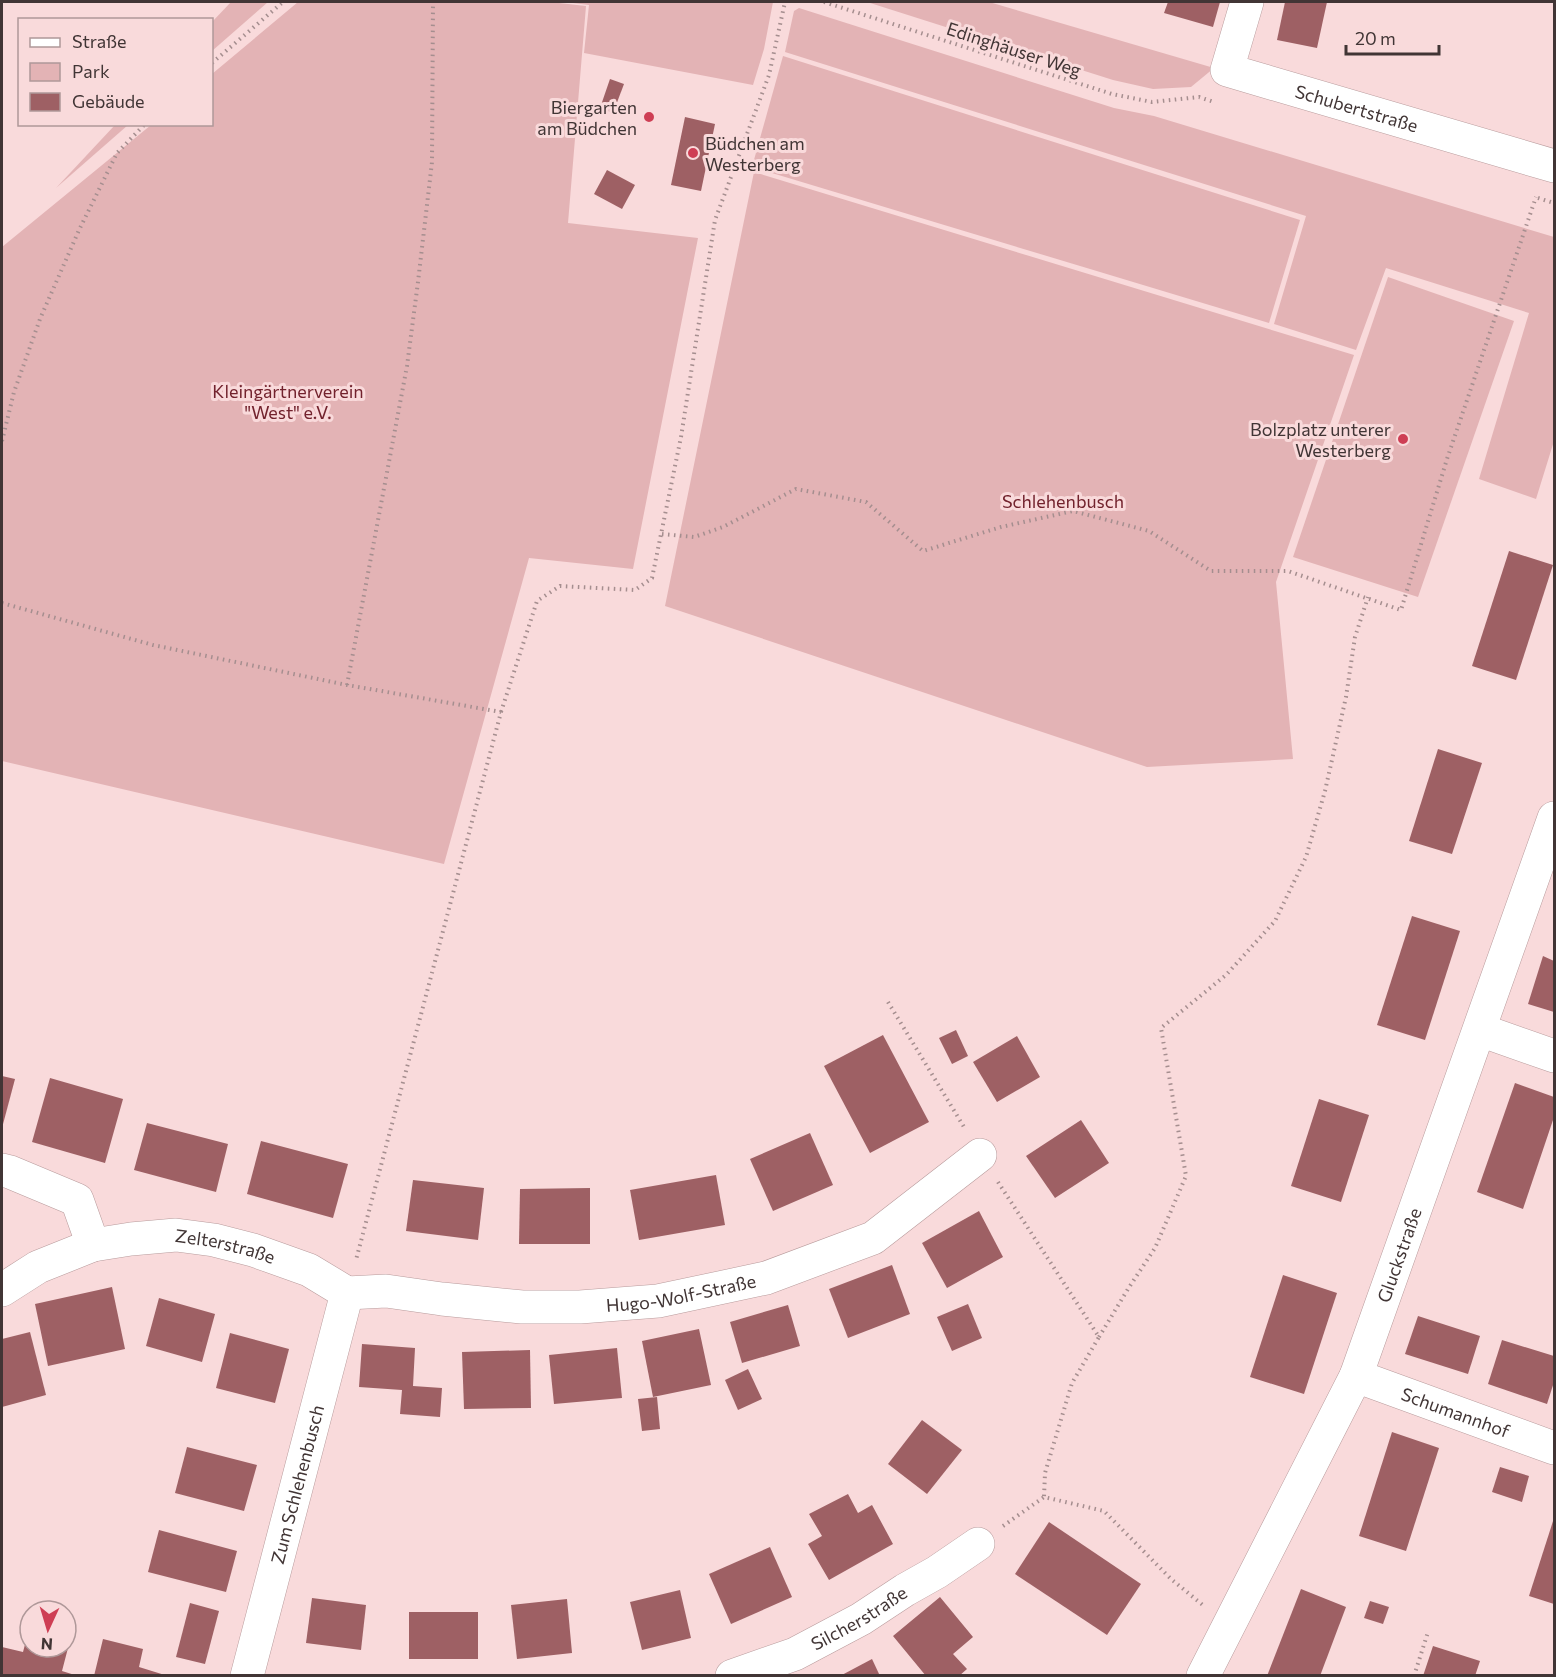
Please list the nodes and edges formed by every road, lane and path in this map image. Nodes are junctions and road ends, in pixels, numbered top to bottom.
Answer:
1 (283, 2) edge
2 (433, 2) edge
3 (785, 2) edge
4 (824, 2) edge
5 (1247, 2) edge
6 (213, 62) edge
7 (1199, 97) dead end
8 (143, 126) edge
9 (1554, 166) edge
10 (1536, 197) dead end
11 (2, 441) edge
12 (662, 534) junction
13 (1368, 597) junction
14 (2, 603) edge
15 (347, 685) junction
16 (501, 712) junction
17 (1554, 818) edge
18 (888, 1002) dead end
19 (1479, 1030) junction
20 (1554, 1056) edge
21 (980, 1155) junction
22 (2, 1170) edge
23 (93, 1245) junction
24 (2, 1290) edge
25 (347, 1293) junction
26 (1099, 1337) junction
27 (1356, 1376) junction
28 (1554, 1448) edge
29 (1044, 1497) junction
30 (978, 1544) joint
31 (1229, 1626) junction
32 (1428, 1632) dead end
33 (247, 1676) edge
34 (732, 1676) edge
35 (1203, 1676) edge
36 (1414, 1676) edge

1 - 6 path
2 - 15 path
3 - 12 path
4 - 7 path, Edinghäuser Weg
5 - 9 street, Schubertstraße
8 - 11 path
10 - 13 path
12 - 13 path
12 - 16 path
13 - 26 path
14 - 15 path
15 - 16 path
16 - 25 path
17 - 19 street, Gluckstraße
18 - 21 path
19 - 20 street
19 - 27 street, Gluckstraße
21 - 25 street, Hugo-Wolf-Straße
21 - 26 path
22 - 23 street
23 - 24 street, Zelterstraße
23 - 25 street, Zelterstraße
25 - 33 street, Zum Schlehenbusch
26 - 29 path
27 - 28 street, Schumannhof
27 - 31 street, Gluckstraße
29 - 30 path
29 - 31 path
30 - 34 street, Silcherstraße
31 - 35 street, Gluckstraße
32 - 36 path

